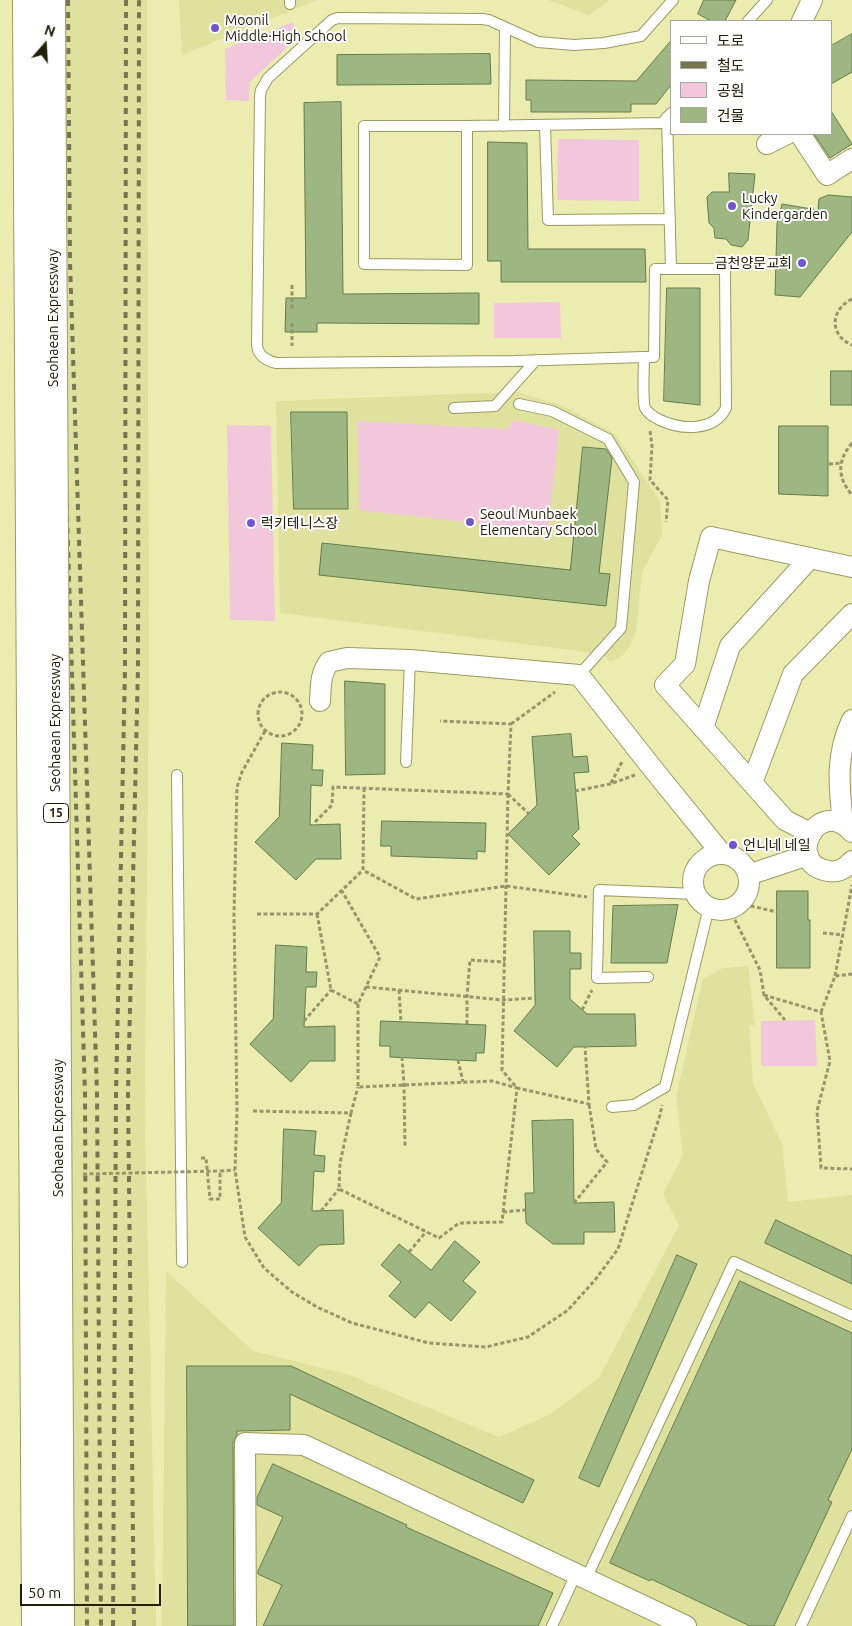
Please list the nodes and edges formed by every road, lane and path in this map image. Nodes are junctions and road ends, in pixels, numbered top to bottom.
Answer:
1 (27, 0) edge
2 (51, 0) edge
3 (673, 0) edge
4 (767, 0) edge
5 (812, 0) edge
6 (749, 20) edge
7 (802, 20) edge
8 (505, 27) junction
9 (669, 115) edge
10 (545, 125) junction
11 (467, 126) junction
12 (504, 126) junction
13 (785, 135) edge
14 (801, 135) edge
15 (767, 144) dead end
16 (852, 159) edge
17 (670, 219) junction
18 (670, 269) junction
19 (292, 285) dead end
20 (852, 299) edge
21 (292, 309) dead end
22 (292, 324) dead end
23 (852, 345) edge
24 (292, 346) dead end
25 (644, 357) junction
26 (536, 360) junction
27 (519, 404) dead end
28 (454, 408) dead end
29 (649, 426) dead end
30 (852, 443) edge
31 (841, 463) junction
32 (828, 464) dead end
33 (852, 495) edge
34 (666, 522) dead end
35 (809, 559) junction
36 (852, 567) edge
37 (852, 614) edge
38 (410, 660) junction
39 (579, 675) junction
40 (320, 701) dead end
41 (852, 720) edge
42 (440, 721) dead end
43 (511, 724) junction
44 (703, 728) junction
45 (265, 731) junction
46 (406, 762) dead end
47 (653, 769) junction
48 (177, 775) dead end
49 (752, 783) junction
50 (364, 788) junction
51 (576, 791) dead end
52 (508, 794) junction
53 (685, 809) junction
54 (529, 814) dead end
55 (315, 822) dead end
56 (848, 828) edge
57 (810, 833) junction
58 (722, 854) junction
59 (808, 855) junction
60 (852, 861) edge
61 (363, 870) junction
62 (748, 875) junction
63 (852, 882) edge
64 (506, 886) junction
65 (852, 890) edge
66 (342, 891) junction
67 (713, 897) junction
68 (599, 898) junction
69 (777, 912) dead end
70 (257, 914) dead end
71 (317, 914) junction
72 (823, 933) dead end
73 (844, 935) junction
74 (504, 962) junction
75 (852, 974) edge
76 (835, 976) junction
77 (648, 977) dead end
78 (598, 978) junction
79 (366, 987) junction
80 (331, 990) junction
81 (399, 990) junction
82 (764, 995) junction
83 (467, 996) junction
84 (535, 998) dead end
85 (503, 1000) junction
86 (358, 1004) junction
87 (582, 1010) dead end
88 (821, 1012) junction
89 (304, 1020) dead end
90 (785, 1020) dead end
91 (401, 1022) dead end
92 (467, 1024) dead end
93 (585, 1046) dead end
94 (402, 1057) dead end
95 (458, 1060) dead end
96 (463, 1082) junction
97 (404, 1085) junction
98 (358, 1087) junction
99 (665, 1087) junction
100 (517, 1088) junction
101 (589, 1104) junction
102 (612, 1107) dead end
103 (253, 1111) dead end
104 (351, 1113) junction
105 (404, 1146) dead end
106 (201, 1158) dead end
107 (852, 1169) edge
108 (235, 1170) junction
109 (220, 1171) junction
110 (83, 1174) dead end
111 (339, 1189) junction
112 (574, 1203) dead end
113 (526, 1210) dead end
114 (321, 1211) dead end
115 (503, 1212) junction
116 (426, 1232) junction
117 (409, 1252) dead end
118 (182, 1262) dead end
119 (852, 1316) edge
120 (852, 1516) edge
121 (581, 1576) junction
122 (36, 1626) edge
123 (60, 1626) edge
124 (246, 1626) edge
125 (552, 1626) edge
126 (686, 1626) edge
127 (800, 1626) edge

1 - 122 highway, Seohaean Expressway / 15, bridge
2 - 123 highway, Seohaean Expressway / 15, bridge
3 - 8 lane
4 - 6 lane
5 - 7 street
8 - 12 lane
8 - 26 lane
9 - 10 lane
9 - 17 lane
10 - 12 lane
10 - 17 lane
11 - 11 lane
11 - 12 lane
13 - 15 street
14 - 16 street
17 - 18 lane
18 - 25 lane
18 - 25 lane
19 - 21 path
20 - 23 path
22 - 24 path
25 - 26 lane
26 - 28 lane
27 - 39 lane
29 - 34 path
30 - 31 path
31 - 32 path
31 - 33 path
35 - 36 street
35 - 44 street
35 - 44 street
37 - 49 street
38 - 39 street
38 - 40 street
38 - 46 lane
39 - 43 path
39 - 47 street
41 - 56 street
42 - 43 path
43 - 52 path
44 - 49 street
45 - 45 path
45 - 108 path
47 - 51 path
47 - 53 street
48 - 118 lane
49 - 57 street
50 - 52 path
50 - 55 path
50 - 61 path
52 - 54 path
52 - 64 path
53 - 58 street
53 - 67 street
56 - 57 street
57 - 59 street
58 - 62 street
58 - 67 street
59 - 60 street
59 - 62 street
61 - 64 path
61 - 66 path
62 - 67 street
63 - 65 path
64 - 68 path
64 - 74 path
65 - 73 path
66 - 71 path
66 - 79 path
67 - 68 lane
67 - 69 path
67 - 82 path
67 - 99 lane
68 - 78 lane
70 - 71 path
71 - 80 path
72 - 73 path
73 - 76 path
74 - 83 path
74 - 85 path
75 - 76 path
76 - 88 path
77 - 78 lane
78 - 87 path
79 - 81 path
79 - 86 path
80 - 86 path
80 - 89 path
81 - 83 path
81 - 91 path
82 - 88 path
82 - 90 path
83 - 85 path
83 - 92 path
84 - 85 path
85 - 100 path
86 - 98 path
88 - 107 path
93 - 101 path
94 - 97 path
95 - 96 path
96 - 97 path
96 - 100 path
97 - 98 path
97 - 105 path
98 - 104 path
99 - 102 lane
99 - 108 path
100 - 101 path
100 - 115 path
101 - 112 path
103 - 104 path
104 - 111 path
106 - 109 path
108 - 109 path
109 - 110 path, bridge
111 - 114 path
111 - 116 path
113 - 115 path
115 - 116 path
116 - 117 path
119 - 121 lane
120 - 127 lane
121 - 124 street
121 - 125 lane
121 - 126 street

